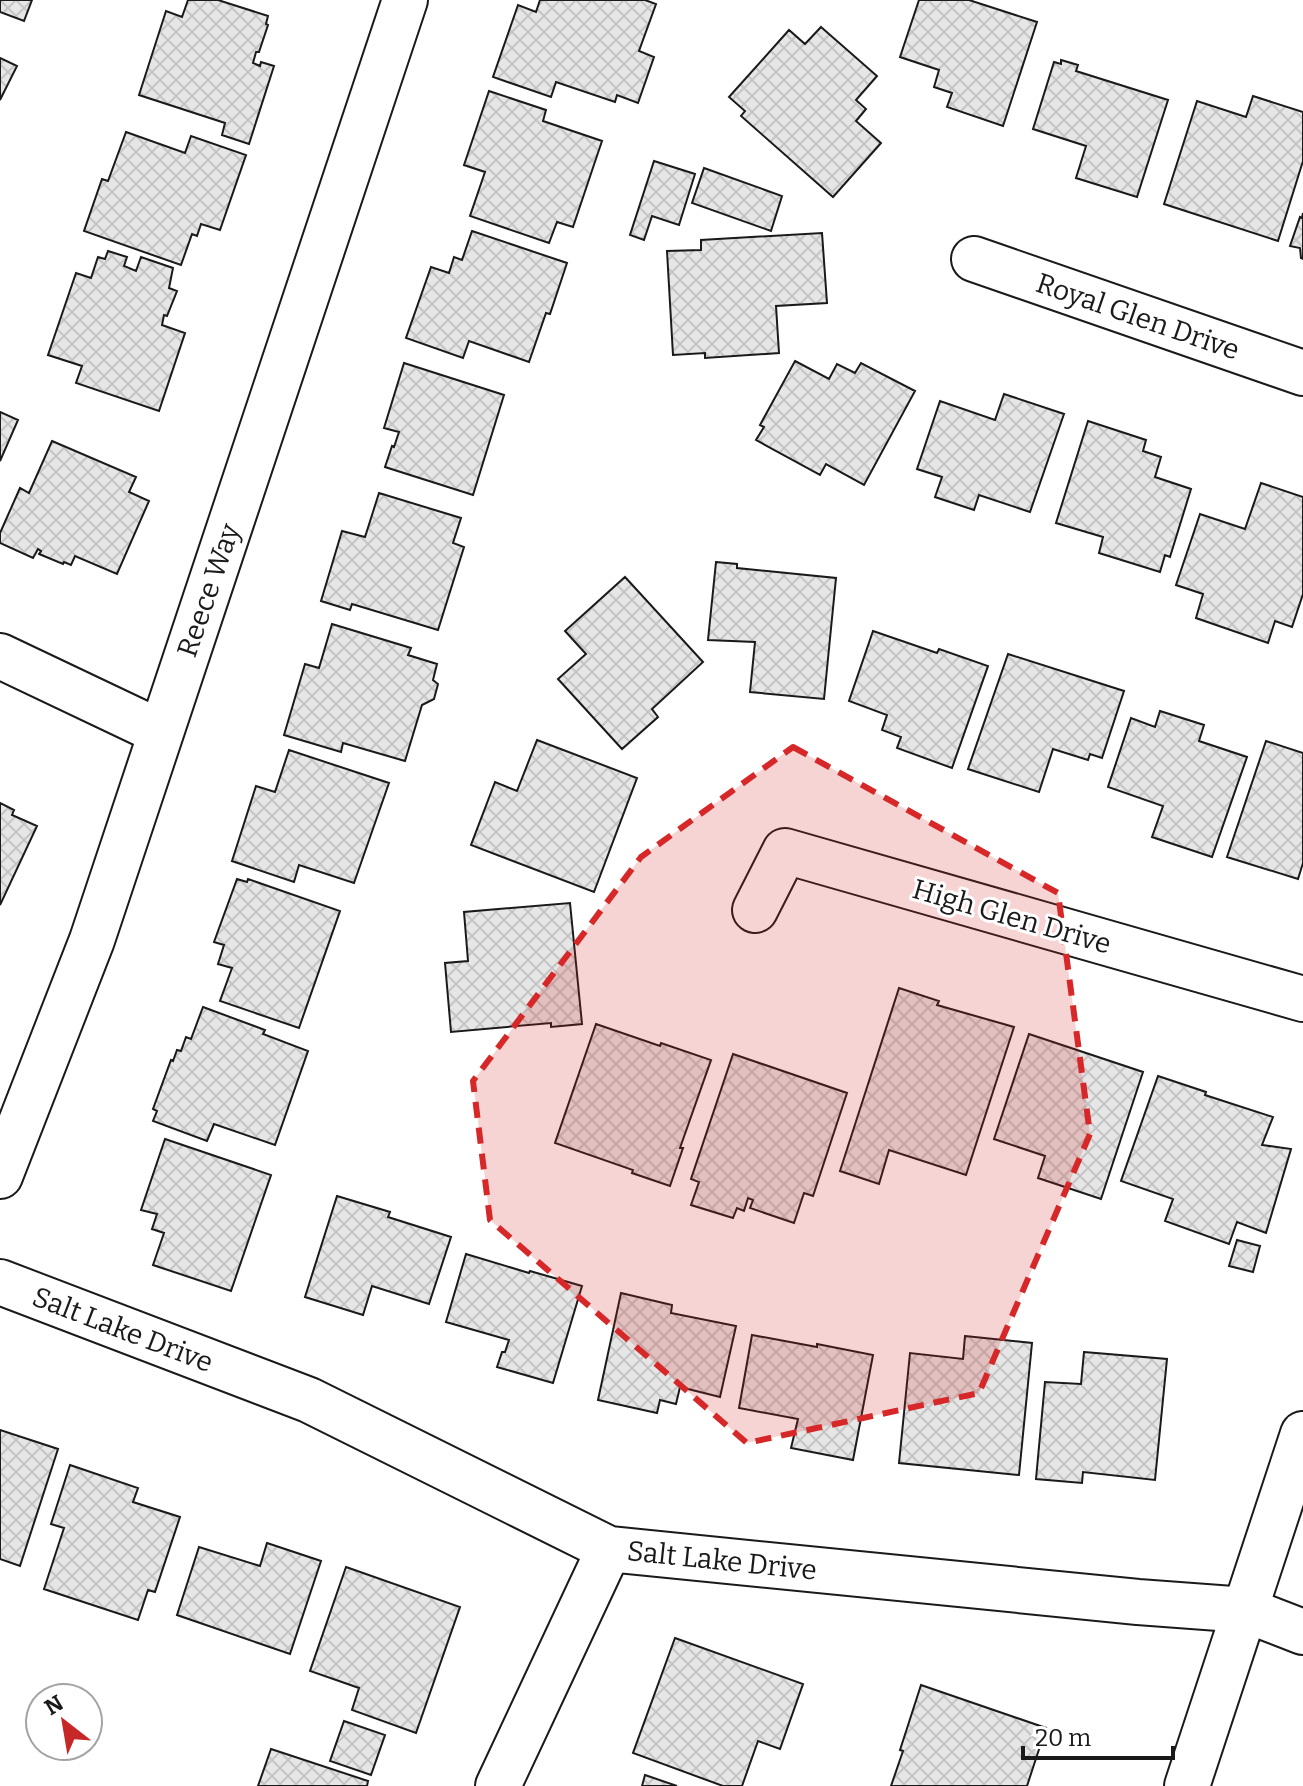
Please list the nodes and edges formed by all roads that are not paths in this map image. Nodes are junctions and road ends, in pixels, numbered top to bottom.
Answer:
1 (405, 0) edge
2 (974, 259) dead end
3 (1303, 373) edge
4 (0, 656) edge
5 (160, 732) junction
6 (755, 910) dead end
7 (1303, 999) edge
8 (0, 1176) edge
9 (0, 1282) edge
10 (1303, 1434) edge
11 (609, 1549) junction
12 (1246, 1610) junction
13 (1303, 1632) edge
14 (498, 1786) edge
15 (1187, 1786) edge

1 - 5 street, Reece Way
2 - 3 street, Royal Glen Drive
4 - 5 street
5 - 8 street, Reece Way
6 - 7 street, High Glen Drive
9 - 11 street, Salt Lake Drive
10 - 12 street
11 - 12 street, Salt Lake Drive
11 - 14 street
12 - 13 street, Salt Lake Drive
12 - 15 street

